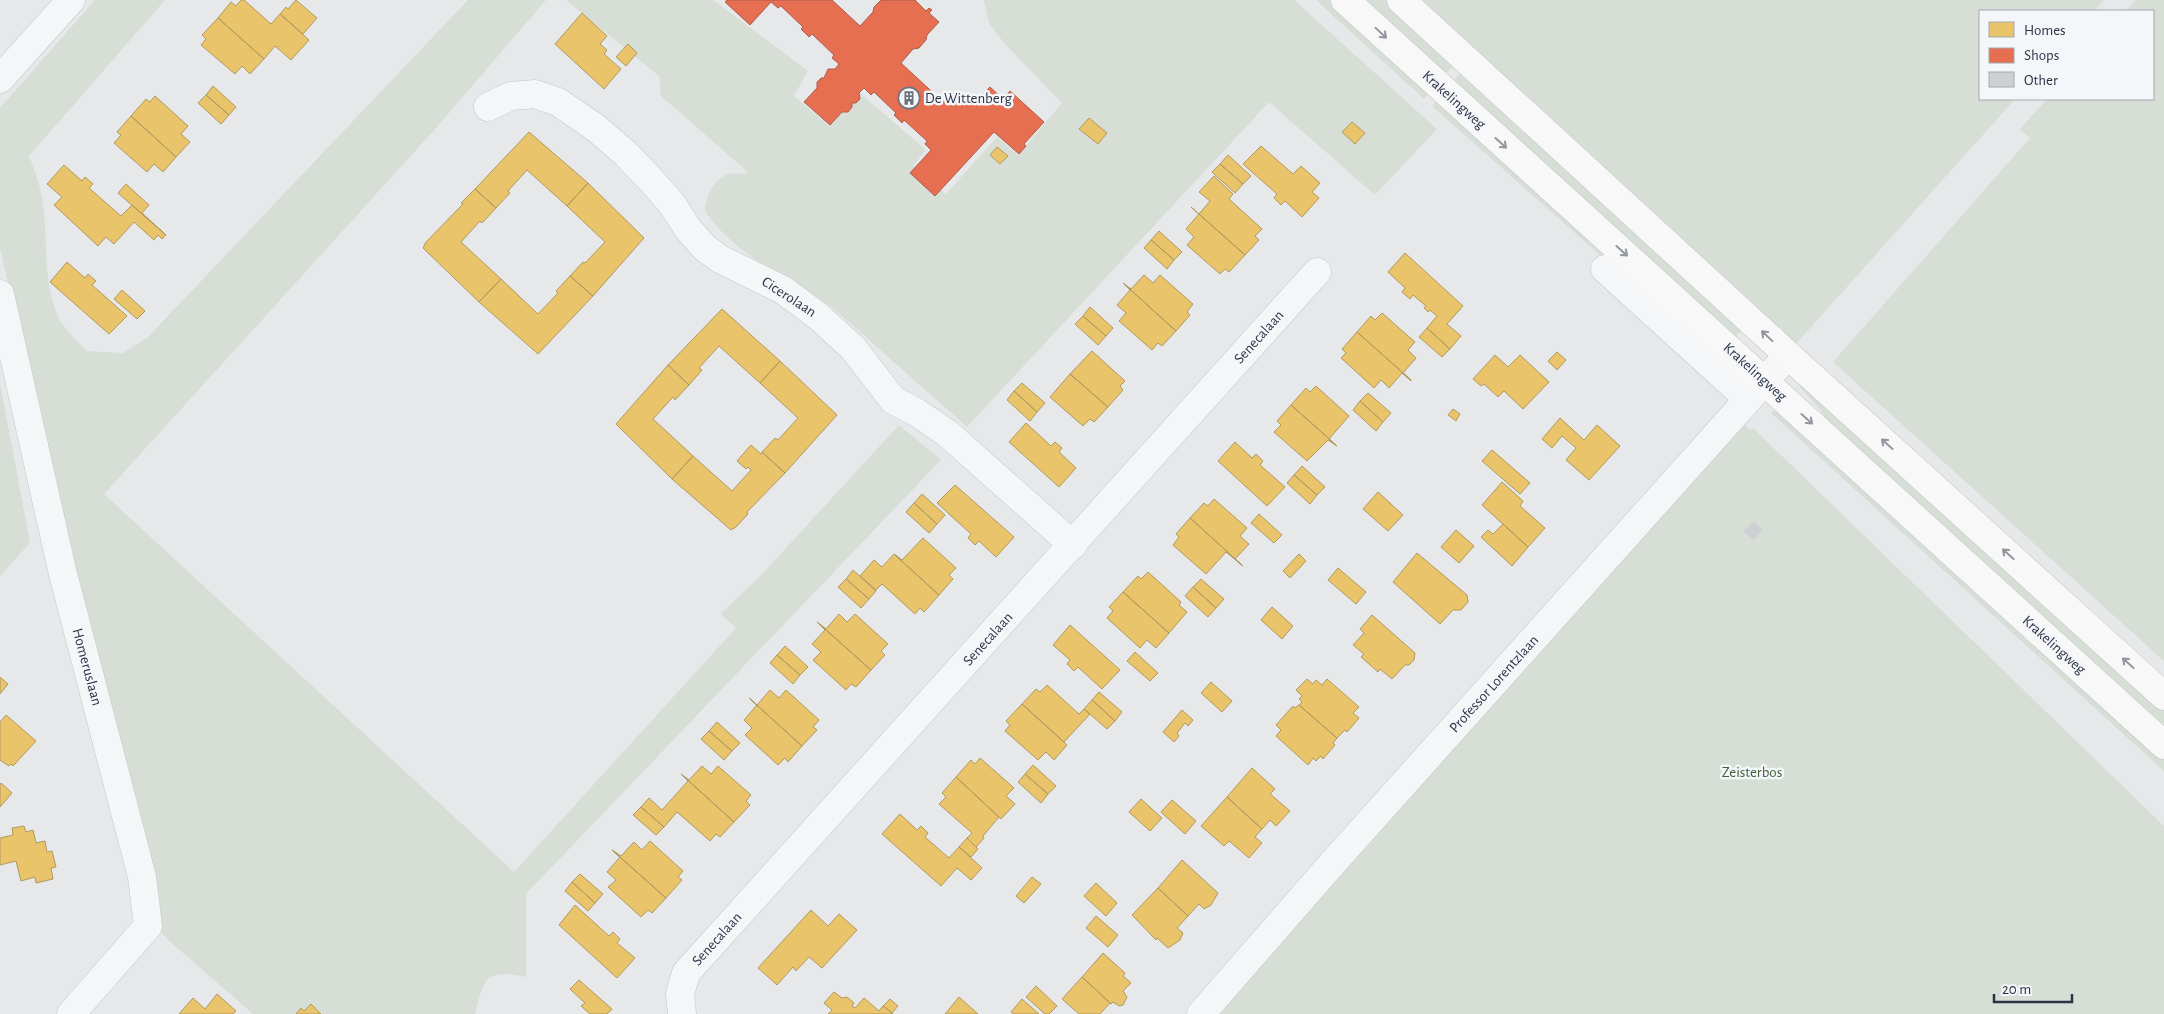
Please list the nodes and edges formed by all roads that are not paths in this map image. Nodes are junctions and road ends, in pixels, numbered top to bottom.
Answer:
1 (71, 0) edge
2 (1345, 0) edge
3 (1401, 0) edge
4 (0, 79) edge
5 (488, 107) dead end
6 (1605, 269) dead end
7 (1317, 272) dead end
8 (0, 294) edge
9 (1788, 356) junction
10 (1756, 389) junction
11 (1073, 545) junction
12 (2164, 696) edge
13 (2164, 745) edge
14 (71, 1014) edge
15 (682, 1014) edge
16 (1201, 1014) edge

1 - 4 street
2 -> 10 main road, Krakelingweg
9 -> 3 main road
5 - 11 street, Cicerolaan
6 - 10 street, Krakelingweg
7 - 11 street, Senecalaan
8 - 14 street, Homeruslaan
9 - 10 street, Professor Lorentzlaan
12 -> 9 main road
10 -> 13 main road, Krakelingweg
10 - 16 street, Professor Lorentzlaan
11 - 15 street, Senecalaan

